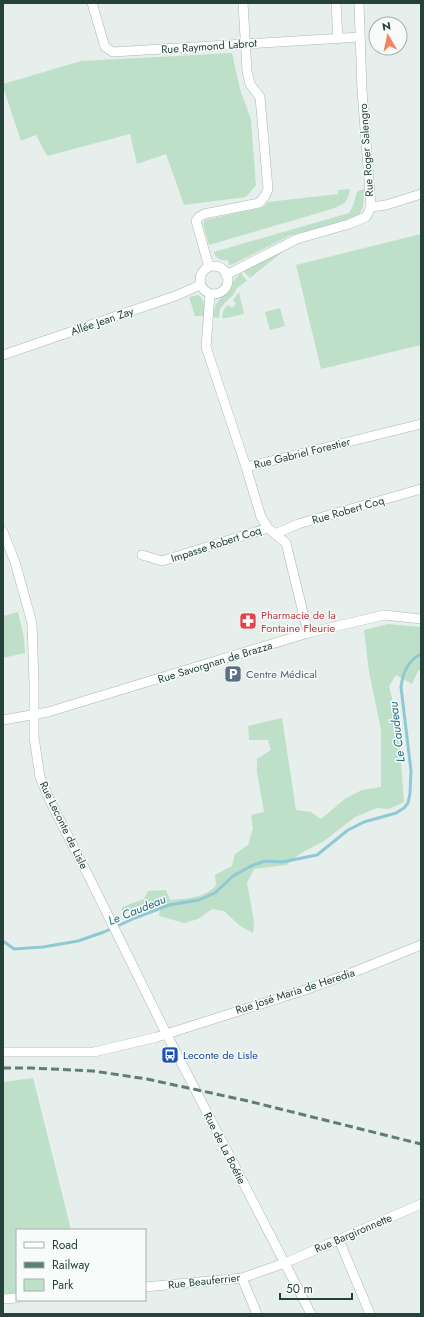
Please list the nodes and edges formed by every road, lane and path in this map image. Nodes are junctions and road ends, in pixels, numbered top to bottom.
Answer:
1 (92, 3) edge
2 (243, 3) edge
3 (336, 3) edge
4 (359, 3) edge
5 (360, 37) junction
6 (338, 39) junction
7 (246, 43) junction
8 (421, 194) edge
9 (371, 207) junction
10 (209, 267) junction
11 (226, 275) junction
12 (200, 285) junction
13 (210, 294) junction
14 (3, 355) edge
15 (421, 424) edge
16 (246, 467) junction
17 (421, 489) edge
18 (268, 528) junction
19 (3, 532) edge
20 (275, 534) junction
21 (142, 555) dead end
22 (421, 619) edge
23 (308, 633) junction
24 (34, 715) junction
25 (3, 720) edge
26 (421, 945) edge
27 (166, 1033) junction
28 (3, 1052) edge
29 (421, 1204) edge
30 (339, 1240) junction
31 (284, 1263) junction
32 (242, 1278) junction
33 (146, 1287) edge
34 (16, 1298) edge
35 (3, 1299) edge
36 (257, 1314) edge
37 (311, 1314) edge
38 (370, 1314) edge

1 - 7 street, Rue Raymond Labrot
2 - 7 street
3 - 6 street
4 - 5 street, Rue Roger Salengro
5 - 6 street, Rue Raymond Labrot
5 - 9 street, Rue Roger Salengro
6 - 7 street, Rue Raymond Labrot
7 - 10 street
8 - 9 street
9 - 11 street, Rue Roger Salengro
10 - 11 street
10 - 12 street
11 - 13 street
12 - 13 street
12 - 14 street, Allée Jean Zay
13 - 16 street
15 - 16 street, Rue Gabriel Forestier
16 - 18 street, Rue Gabriel Forestier
17 - 20 street, Rue Robert Coq
18 - 20 street
18 - 21 street, Impasse Robert Coq
19 - 24 street, Rue Leconte de Lisle
20 - 23 street
22 - 23 street, Rue Savorgnan de Brazza
23 - 24 street, Rue Savorgnan de Brazza
24 - 25 street, Rue Savorgnan de Brazza
24 - 27 street, Rue Leconte de Lisle
26 - 27 street, Rue José Maria de Heredia
27 - 28 street, Rue José Maria de Heredia
27 - 31 street, Rue de La Boétie
29 - 30 street, Rue Bargironnette
30 - 31 street, Rue Bargironnette
30 - 38 street
31 - 32 street, Rue Beauferrier
31 - 37 street, Rue de La Boétie
32 - 33 street, Rue Beauferrier
32 - 36 street
34 - 35 street

